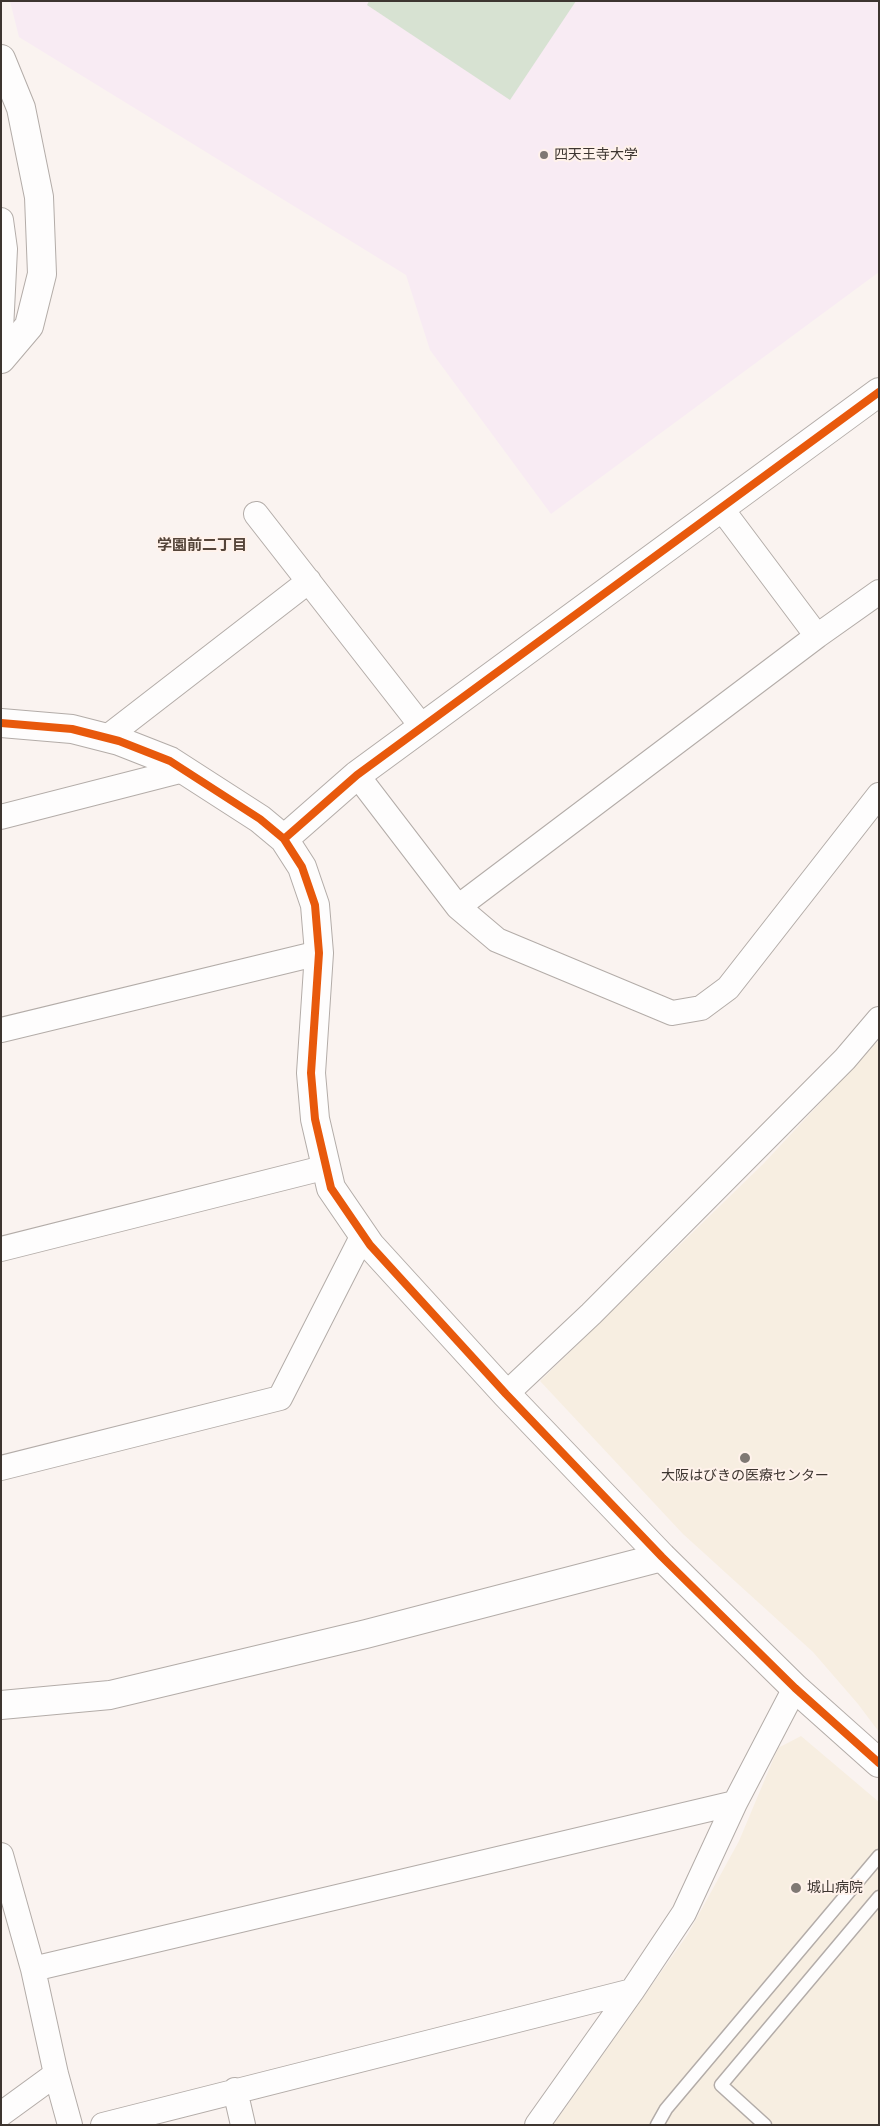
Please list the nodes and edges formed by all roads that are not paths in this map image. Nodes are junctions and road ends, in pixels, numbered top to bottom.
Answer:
1 (1, 59) edge
2 (1, 220) edge
3 (1, 330) edge
4 (1, 358) edge
5 (879, 392) edge
6 (721, 508) junction
7 (256, 514) dead end
8 (308, 581) junction
9 (879, 592) edge
10 (817, 636) junction
11 (1, 723) edge
12 (423, 728) junction
13 (106, 738) junction
14 (184, 770) junction
15 (357, 775) junction
16 (879, 795) edge
17 (1, 817) edge
18 (284, 838) junction
19 (458, 907) junction
20 (319, 953) junction
21 (879, 1019) edge
22 (1, 1030) edge
23 (327, 1167) junction
24 (363, 1235) junction
25 (1, 1249) edge
26 (506, 1394) junction
27 (1, 1468) edge
28 (662, 1557) junction
29 (795, 1688) junction
30 (1, 1705) edge
31 (879, 1763) edge
32 (735, 1803) junction
33 (1, 1855) edge
34 (879, 1856) edge
35 (879, 1897) edge
36 (33, 1969) junction
37 (632, 1991) junction
38 (56, 2074) junction
39 (234, 2090) junction
40 (1, 2114) edge
41 (70, 2125) edge
42 (102, 2125) edge
43 (243, 2125) edge
44 (537, 2125) edge
45 (657, 2125) edge
46 (765, 2125) edge

1 - 4 street
2 - 3 street
5 - 6 street
6 - 10 street
6 - 12 street
7 - 8 street
8 - 12 street
8 - 13 street
9 - 10 street
10 - 19 street
11 - 13 street
12 - 15 street
13 - 14 street
14 - 17 street
14 - 18 street
15 - 18 street
15 - 19 street
16 - 19 street
18 - 20 street
20 - 22 street
20 - 23 street
21 - 26 street
23 - 24 street
23 - 25 street
24 - 26 street
24 - 27 street
26 - 28 street
28 - 29 street
28 - 30 street
29 - 31 street
29 - 32 street
32 - 36 street
32 - 37 street
33 - 36 street
34 - 45 lane
35 - 46 lane
36 - 38 street
37 - 39 street
37 - 44 street
38 - 40 street
38 - 41 street
39 - 42 street
39 - 43 street

